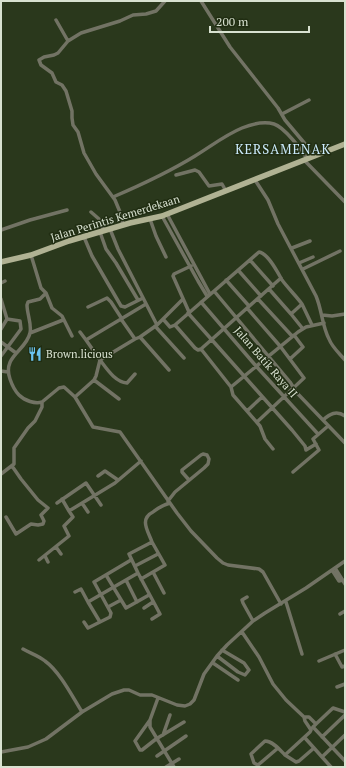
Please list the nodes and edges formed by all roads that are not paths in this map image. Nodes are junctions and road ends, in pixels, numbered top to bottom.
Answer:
1 (165, 1) edge
2 (201, 1) edge
3 (56, 20) dead end
4 (68, 41) junction
5 (309, 100) dead end
6 (282, 114) junction
7 (285, 120) junction
8 (278, 126) junction
9 (294, 131) junction
10 (289, 137) junction
11 (345, 144) edge
12 (308, 159) junction
13 (176, 175) dead end
14 (255, 180) junction
15 (226, 191) junction
16 (113, 197) junction
17 (345, 202) edge
18 (66, 210) dead end
19 (90, 212) dead end
20 (165, 215) junction
21 (150, 219) junction
22 (123, 226) junction
23 (110, 229) junction
24 (1, 230) edge
25 (102, 232) junction
26 (84, 237) junction
27 (310, 241) dead end
28 (184, 245) junction
29 (179, 247) junction
30 (292, 248) junction
31 (340, 251) dead end
32 (32, 255) junction
33 (166, 256) dead end
34 (313, 257) dead end
35 (250, 260) junction
36 (1, 262) edge
37 (299, 263) junction
38 (192, 265) junction
39 (303, 269) junction
40 (238, 270) junction
41 (281, 278) junction
42 (226, 280) junction
43 (273, 286) junction
44 (269, 289) junction
45 (214, 291) junction
46 (46, 293) junction
47 (208, 295) junction
48 (259, 297) junction
49 (143, 298) junction
50 (1, 299) edge
51 (183, 299) junction
52 (138, 300) junction
53 (201, 302) junction
54 (146, 304) junction
55 (302, 304) junction
56 (88, 307) dead end
57 (248, 307) junction
58 (3, 313) edge
59 (188, 313) junction
60 (291, 314) junction
61 (322, 314) junction
62 (345, 314) edge
63 (236, 318) junction
64 (7, 319) junction
65 (121, 319) junction
66 (163, 319) junction
67 (63, 320) junction
68 (324, 323) junction
69 (156, 325) junction
70 (175, 325) junction
71 (312, 325) junction
72 (1, 328) edge
73 (224, 328) junction
74 (303, 328) junction
75 (80, 332) dead end
76 (30, 333) junction
77 (293, 335) junction
78 (72, 336) dead end
79 (140, 337) junction
80 (135, 339) junction
81 (211, 339) junction
82 (86, 340) junction
83 (1, 342) edge
84 (280, 346) junction
85 (8, 347) junction
86 (201, 349) junction
87 (16, 353) junction
88 (1, 356) edge
89 (268, 356) junction
90 (184, 358) dead end
91 (290, 359) junction
92 (100, 360) junction
93 (345, 360) edge
94 (256, 366) junction
95 (169, 370) dead end
96 (1, 371) edge
97 (8, 372) junction
98 (135, 374) dead end
99 (244, 376) junction
100 (94, 380) junction
101 (231, 388) junction
102 (294, 388) junction
103 (75, 397) junction
104 (262, 397) junction
105 (284, 397) junction
106 (119, 399) dead end
107 (42, 402) junction
108 (272, 408) junction
109 (247, 411) junction
110 (345, 416) edge
111 (323, 420) junction
112 (256, 422) junction
113 (328, 426) junction
114 (318, 434) junction
115 (345, 443) edge
116 (316, 444) junction
117 (273, 449) dead end
118 (141, 461) junction
119 (12, 466) junction
120 (293, 472) dead end
121 (1, 474) edge
122 (98, 476) dead end
123 (118, 480) junction
124 (189, 480) junction
125 (94, 496) junction
126 (62, 499) junction
127 (57, 502) dead end
128 (169, 502) junction
129 (82, 503) junction
130 (101, 505) dead end
131 (69, 511) junction
132 (88, 512) dead end
133 (6, 517) dead end
134 (152, 542) junction
135 (56, 547) junction
136 (61, 554) dead end
137 (158, 554) junction
138 (45, 556) junction
139 (39, 560) dead end
140 (132, 560) junction
141 (345, 561) edge
142 (48, 562) dead end
143 (135, 566) junction
144 (333, 569) junction
145 (153, 572) junction
146 (138, 573) junction
147 (106, 575) junction
148 (141, 578) junction
149 (126, 580) junction
150 (344, 582) edge
151 (114, 587) junction
152 (75, 592) dead end
153 (164, 593) dead end
154 (101, 594) junction
155 (149, 595) junction
156 (247, 597) dead end
157 (121, 600) junction
158 (88, 602) junction
159 (137, 602) junction
160 (153, 602) junction
161 (286, 602) junction
162 (281, 604) junction
163 (108, 607) junction
164 (144, 608) dead end
165 (345, 611) edge
166 (340, 614) dead end
167 (152, 619) dead end
168 (253, 621) junction
169 (84, 622) dead end
170 (100, 622) junction
171 (242, 632) junction
172 (23, 649) dead end
173 (222, 650) junction
174 (345, 650) edge
175 (302, 654) dead end
176 (335, 654) junction
177 (217, 656) junction
178 (319, 661) dead end
179 (213, 662) junction
180 (345, 666) edge
181 (238, 680) dead end
182 (345, 684) edge
183 (337, 687) dead end
184 (158, 698) junction
185 (82, 712) junction
186 (345, 712) edge
187 (170, 715) dead end
188 (345, 715) edge
189 (304, 717) junction
190 (150, 720) junction
191 (184, 722) dead end
192 (314, 727) junction
193 (163, 735) junction
194 (345, 735) edge
195 (186, 736) dead end
196 (322, 736) junction
197 (305, 738) junction
198 (156, 739) junction
199 (332, 747) junction
200 (278, 748) junction
201 (314, 748) junction
202 (163, 751) junction
203 (1, 752) edge
204 (345, 753) edge
205 (285, 755) junction
206 (157, 756) dead end
207 (322, 757) junction
208 (341, 757) junction
209 (179, 758) dead end
210 (345, 761) edge
211 (172, 765) edge
212 (166, 767) edge
213 (331, 767) edge

1 - 4 street
2 - 6 street
3 - 4 street
4 - 16 street
5 - 6 street
6 - 7 street
7 - 8 street
7 - 9 street
8 - 10 street
8 - 16 street
9 - 10 street
9 - 12 street
10 - 12 street
11 - 12 main road, Jalan Perintis Kemerdekaan
12 - 14 main road, Jalan Perintis Kemerdekaan
12 - 17 street
13 - 15 street
14 - 15 main road, Jalan Perintis Kemerdekaan
14 - 30 street
15 - 20 main road, Jalan Perintis Kemerdekaan
16 - 22 street
18 - 24 street
19 - 25 street
20 - 21 main road, Jalan Perintis Kemerdekaan
20 - 28 street
20 - 29 street
21 - 22 main road, Jalan Perintis Kemerdekaan
21 - 33 street
22 - 23 main road, Jalan Perintis Kemerdekaan
23 - 25 main road, Jalan Perintis Kemerdekaan
23 - 49 street
25 - 26 main road, Jalan Perintis Kemerdekaan
25 - 52 street
26 - 32 main road, Jalan Perintis Kemerdekaan
26 - 52 street
27 - 30 street
28 - 29 street
28 - 38 street
29 - 38 street
30 - 37 street
31 - 39 street
32 - 36 main road, Jalan Perintis Kemerdekaan
32 - 46 street
34 - 37 street
35 - 40 street
35 - 41 street
35 - 43 street
37 - 39 street
38 - 47 street
38 - 51 street
39 - 61 street
40 - 42 street
40 - 48 street
41 - 43 street
41 - 55 street
42 - 45 street
42 - 57 street
43 - 44 street
44 - 48 street
44 - 60 street
45 - 47 street
45 - 63 street
46 - 67 street
46 - 76 street
47 - 53 street
48 - 57 street
48 - 77 street
49 - 52 street
49 - 54 street
50 - 58 street
51 - 59 street
51 - 66 street
53 - 59 street
53 - 73 street, Jalan Batik Raya II
54 - 65 street
54 - 69 street
55 - 60 street
55 - 71 street
56 - 65 street
57 - 63 street
57 - 84 street
58 - 64 street
59 - 70 street
59 - 81 street
60 - 74 street
61 - 62 street
61 - 68 street
63 - 73 street
63 - 89 street
64 - 72 street
64 - 85 street
65 - 80 street
65 - 82 street
66 - 69 street
66 - 70 street
67 - 76 street
67 - 78 street
68 - 71 street
68 - 93 street
69 - 79 street
69 - 90 street
70 - 86 street
71 - 74 street
73 - 81 street
73 - 94 street, Jalan Batik Raya II
74 - 77 street
75 - 82 street
76 - 87 street
77 - 84 street
77 - 91 street
79 - 80 street
79 - 95 street
80 - 92 street
81 - 86 street
81 - 99 street
82 - 92 street
83 - 85 street
84 - 89 street
84 - 91 street
85 - 87 street
85 - 88 street
86 - 101 street
87 - 97 street
89 - 94 street
89 - 102 street
91 - 102 street
92 - 98 street
92 - 100 street
94 - 99 street
94 - 105 street, Jalan Batik Raya II
96 - 97 street
97 - 107 street
99 - 101 street
99 - 104 street
100 - 103 street
100 - 106 street
101 - 109 street
102 - 105 street
102 - 111 street
103 - 107 street
103 - 118 street
104 - 108 street
104 - 109 street
105 - 108 street
105 - 114 street, Jalan Batik Raya II
107 - 119 street
108 - 112 street
108 - 116 street
109 - 112 street
110 - 111 street
111 - 113 street
112 - 117 street
113 - 114 street
113 - 115 street
114 - 116 street
116 - 120 street
118 - 123 street
118 - 128 street
119 - 121 street
119 - 133 street
122 - 123 street
123 - 125 street
124 - 124 street
124 - 128 street
125 - 126 street
125 - 129 street
125 - 130 street
126 - 127 street
126 - 131 street
128 - 134 street
128 - 162 street
129 - 131 street
129 - 132 street
131 - 135 street
134 - 137 street
134 - 140 street
135 - 136 street
135 - 138 street
137 - 143 street
137 - 145 street
138 - 139 street
138 - 142 street
140 - 143 street
140 - 147 street
141 - 144 street
143 - 146 street
144 - 150 street
144 - 161 street
145 - 148 street
145 - 153 street
146 - 148 street
146 - 149 street
147 - 151 street
147 - 154 street
148 - 155 street
149 - 151 street
149 - 159 street
151 - 154 street
151 - 157 street
152 - 158 street
154 - 158 street
154 - 163 street
155 - 159 street
155 - 160 street
156 - 168 street
157 - 159 street
157 - 163 street
158 - 170 street
160 - 164 street
160 - 167 street
161 - 162 street
161 - 175 street
162 - 168 street
163 - 170 street
165 - 166 street
168 - 171 street
169 - 170 street
171 - 173 street
171 - 189 street
172 - 185 street
173 - 177 street
173 - 177 street
174 - 176 street
176 - 178 street
176 - 180 street
177 - 179 street
179 - 181 street
179 - 184 street
182 - 183 street
184 - 185 street
184 - 190 street
185 - 203 street
186 - 192 street
187 - 193 street
188 - 196 street
189 - 192 street
189 - 192 street
190 - 198 street
190 - 198 street
191 - 193 street
192 - 196 street
192 - 197 street
193 - 198 street
194 - 199 street
195 - 202 street
196 - 199 street
197 - 201 street
197 - 205 street
198 - 202 street
199 - 207 street
199 - 208 street
200 - 200 street
200 - 205 street
201 - 205 street
201 - 207 street
202 - 206 street
202 - 211 street
204 - 208 street
207 - 213 street
208 - 210 street
209 - 211 street
211 - 212 street

